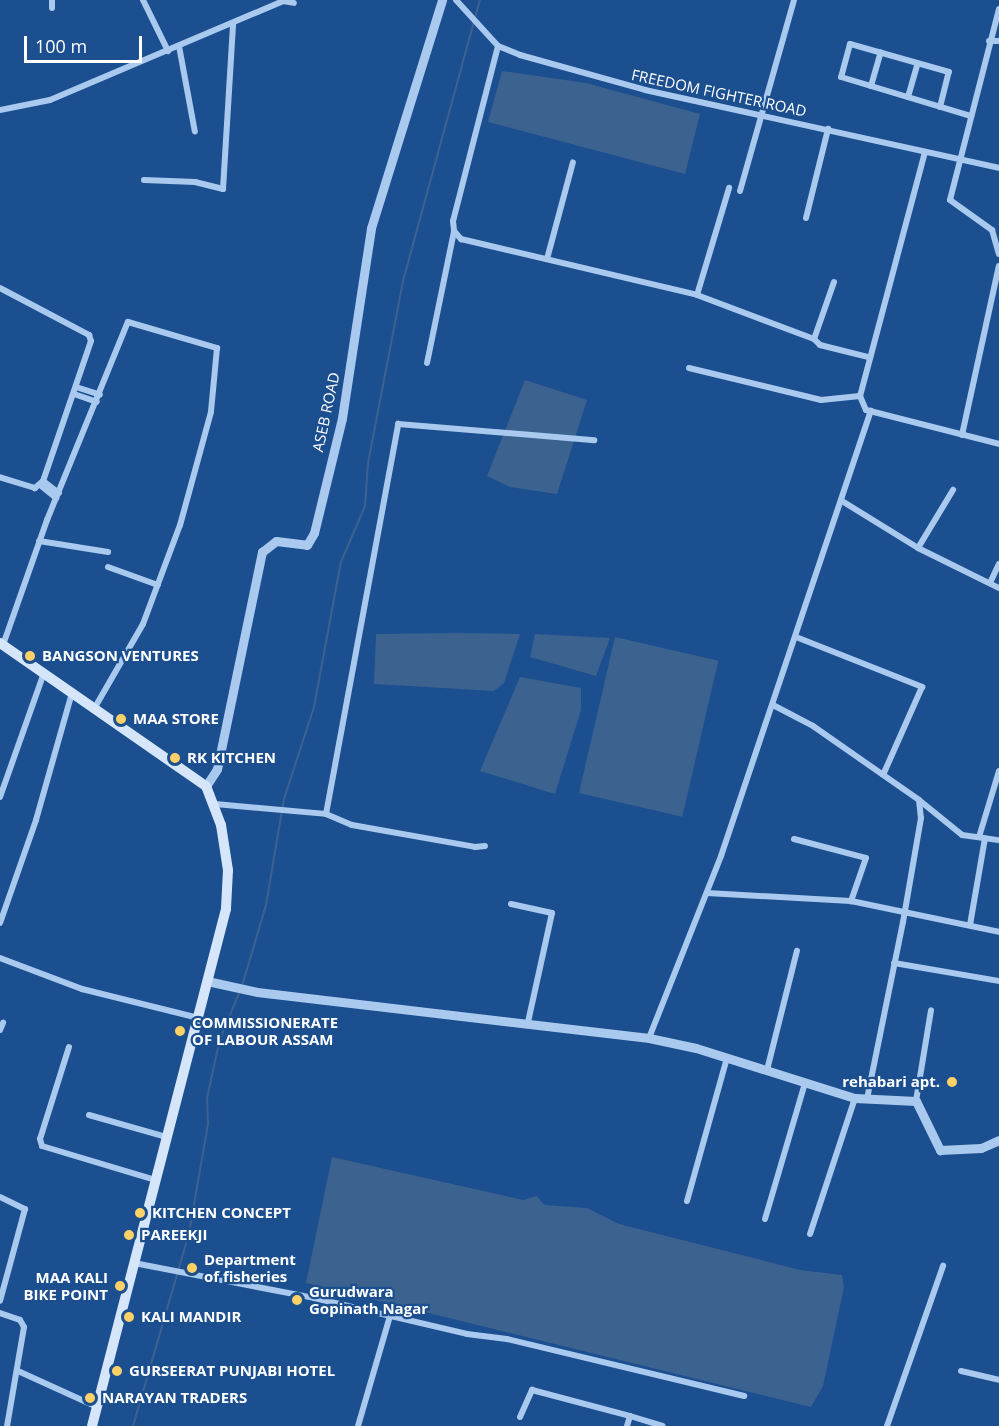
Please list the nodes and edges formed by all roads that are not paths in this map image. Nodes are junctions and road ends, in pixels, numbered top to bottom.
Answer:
1 (52, 0) edge
2 (143, 0) edge
3 (442, 0) edge
4 (456, 0) edge
5 (794, 0) edge
6 (294, 3) dead end
7 (52, 8) dead end
8 (999, 9) edge
9 (233, 24) junction
10 (989, 41) junction
11 (999, 41) edge
12 (179, 46) junction
13 (498, 46) junction
14 (168, 51) junction
15 (881, 52) junction
16 (918, 63) junction
17 (871, 86) junction
18 (908, 97) junction
19 (940, 107) junction
20 (0, 110) edge
21 (760, 115) junction
22 (971, 116) junction
23 (828, 129) junction
24 (195, 132) dead end
25 (925, 152) junction
26 (960, 160) junction
27 (573, 162) dead end
28 (999, 168) edge
29 (144, 180) dead end
30 (729, 188) dead end
31 (740, 192) dead end
32 (806, 218) dead end
33 (454, 231) junction
34 (999, 252) edge
35 (547, 259) junction
36 (999, 266) edge
37 (834, 282) dead end
38 (0, 288) edge
39 (697, 295) junction
40 (814, 339) junction
41 (868, 357) junction
42 (427, 363) dead end
43 (689, 368) dead end
44 (75, 391) junction
45 (860, 396) junction
46 (99, 399) junction
47 (871, 411) junction
48 (962, 435) junction
49 (594, 440) dead end
50 (999, 444) edge
51 (0, 477) edge
52 (41, 483) junction
53 (953, 490) dead end
54 (57, 495) junction
55 (842, 501) junction
56 (39, 541) junction
57 (918, 548) junction
58 (108, 552) dead end
59 (999, 564) edge
60 (108, 567) dead end
61 (990, 583) junction
62 (158, 585) junction
63 (999, 588) edge
64 (796, 637) junction
65 (1, 644) edge
66 (44, 673) junction
67 (72, 692) junction
68 (773, 705) junction
69 (94, 707) junction
70 (999, 771) edge
71 (883, 775) junction
72 (206, 786) junction
73 (0, 797) edge
74 (919, 800) junction
75 (215, 804) junction
76 (327, 814) junction
77 (982, 838) junction
78 (794, 839) dead end
79 (999, 840) edge
80 (485, 846) dead end
81 (707, 893) junction
82 (851, 901) junction
83 (511, 904) dead end
84 (905, 910) junction
85 (0, 923) edge
86 (970, 925) junction
87 (999, 932) edge
88 (797, 951) dead end
89 (0, 958) edge
90 (894, 963) junction
91 (207, 981) junction
92 (999, 981) edge
93 (931, 1010) dead end
94 (198, 1018) junction
95 (528, 1022) junction
96 (649, 1038) junction
97 (69, 1047) dead end
98 (727, 1058) junction
99 (766, 1070) junction
100 (806, 1083) junction
101 (855, 1098) junction
102 (867, 1099) junction
103 (916, 1101) junction
104 (89, 1115) dead end
105 (166, 1137) junction
106 (999, 1140) edge
107 (154, 1180) junction
108 (0, 1197) edge
109 (687, 1201) dead end
110 (765, 1219) dead end
111 (810, 1234) dead end
112 (134, 1263) junction
113 (943, 1266) dead end
114 (0, 1301) edge
115 (0, 1313) edge
116 (390, 1316) junction
117 (18, 1371) junction
118 (961, 1371) dead end
119 (999, 1380) edge
120 (744, 1396) dead end
121 (97, 1407) junction
122 (630, 1416) junction
123 (520, 1417) dead end
124 (7, 1426) edge
125 (92, 1426) edge
126 (358, 1426) edge
127 (627, 1426) edge
128 (663, 1426) edge
129 (887, 1426) edge

1 - 7 street
2 - 14 street
3 - 72 street, ASEB ROAD
4 - 13 street, FREEDOM FIGHTER ROAD
5 - 21 street
6 - 9 street
8 - 10 street
9 - 12 street
9 - 29 street
10 - 11 street
10 - 22 street
12 - 14 street
12 - 24 street
13 - 21 street, FREEDOM FIGHTER ROAD
13 - 33 street
14 - 20 street
15 - 16 street
15 - 17 street
15 - 17 street
16 - 18 street
16 - 19 street
17 - 18 street
18 - 19 street
19 - 22 street
21 - 23 street, FREEDOM FIGHTER ROAD
21 - 31 street
22 - 26 street
23 - 25 street, FREEDOM FIGHTER ROAD
23 - 32 street
25 - 26 street, FREEDOM FIGHTER ROAD
25 - 41 street
26 - 28 street, FREEDOM FIGHTER ROAD
26 - 34 street
27 - 35 street
30 - 39 street
33 - 35 street
33 - 42 street
35 - 39 street
36 - 48 street
37 - 40 street
38 - 44 street
39 - 40 street
40 - 41 street
41 - 45 street
43 - 45 street
44 - 46 street
44 - 52 street
45 - 47 street
46 - 54 street
46 - 62 street
47 - 48 street
47 - 55 street
48 - 50 street
49 - 76 street
51 - 52 street
52 - 54 street
53 - 57 street
54 - 56 street
55 - 57 street
55 - 64 street
56 - 58 street
56 - 65 street
57 - 61 street
59 - 61 street
60 - 62 street
61 - 63 street
62 - 69 street
64 - 68 street
64 - 71 street
65 - 66 main road
66 - 67 main road
66 - 73 street
67 - 69 main road
67 - 85 street
68 - 71 street
68 - 81 street
69 - 72 main road
70 - 77 street
71 - 74 street
72 - 75 main road
74 - 77 street
74 - 84 street
75 - 76 street
75 - 91 main road
76 - 80 street
77 - 79 street
77 - 86 street
78 - 82 street
81 - 82 street
81 - 96 street
82 - 84 street
83 - 95 street
84 - 86 street
84 - 90 street
86 - 87 street
88 - 99 street
89 - 94 street
90 - 92 street
90 - 102 street
91 - 94 main road
91 - 95 street
93 - 103 street
94 - 105 main road
95 - 96 street
96 - 98 street
97 - 107 street
98 - 99 street
98 - 109 street
99 - 100 street
100 - 101 street
100 - 110 street
101 - 102 street
101 - 111 street
102 - 103 street
103 - 106 street
104 - 105 street
105 - 107 main road
107 - 112 main road
108 - 114 street
112 - 116 street
112 - 121 main road
113 - 129 street
115 - 117 street
116 - 120 street
116 - 126 street
117 - 121 street
117 - 124 street
118 - 119 street
121 - 125 main road
122 - 123 street
122 - 127 street
122 - 128 street

